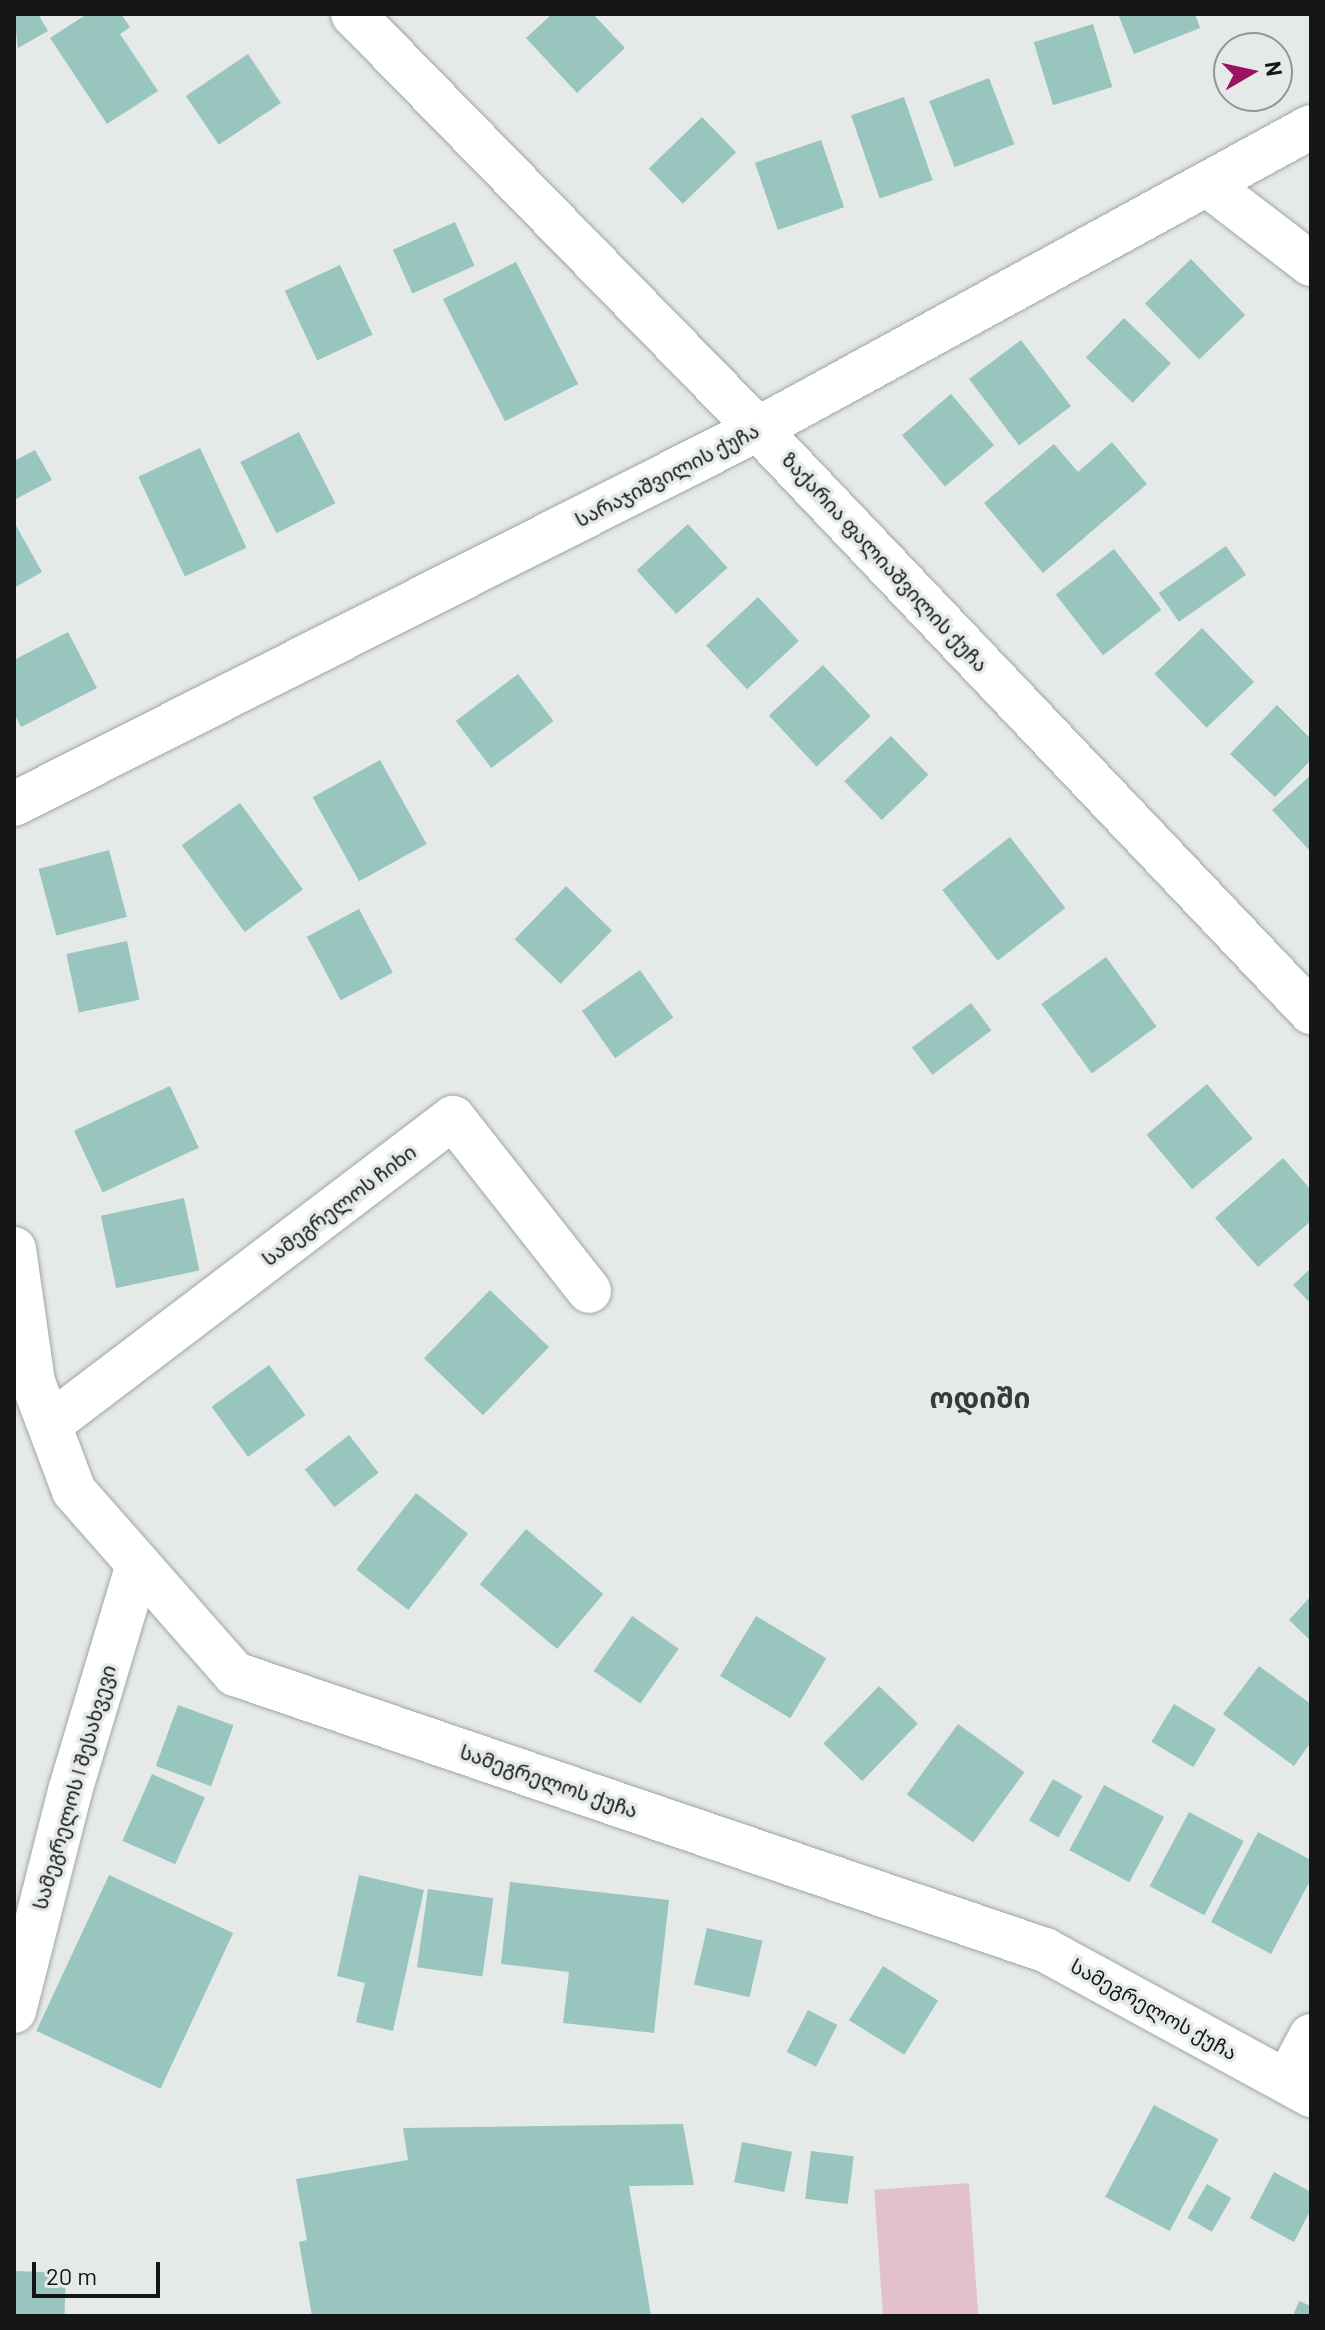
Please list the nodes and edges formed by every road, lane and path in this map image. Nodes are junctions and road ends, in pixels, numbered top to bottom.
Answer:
1 (353, 14) edge
2 (1311, 127) edge
3 (1208, 185) junction
4 (1311, 264) edge
5 (758, 429) junction
6 (14, 804) edge
7 (1311, 1012) edge
8 (14, 1249) edge
9 (589, 1291) dead end
10 (50, 1424) junction
11 (138, 1564) junction
12 (14, 2011) edge
13 (1311, 2036) edge
14 (1299, 2088) edge

1 - 5 street, ზაქარია ფალიაშვილის ქუჩა
2 - 3 street, სარაჯიშვილის ქუჩა
3 - 4 street
3 - 5 street, სარაჯიშვილის ქუჩა
5 - 6 street, სარაჯიშვილის ქუჩა
5 - 7 street, ზაქარია ფალიაშვილის ქუჩა
8 - 10 street, სამეგრელოს ქუჩა
9 - 10 street, სამეგრელოს ჩიხი
10 - 11 street, სამეგრელოს ქუჩა
11 - 12 street, სამეგრელოს I შესახვევი
11 - 14 street, სამეგრელოს ქუჩა
13 - 14 street

